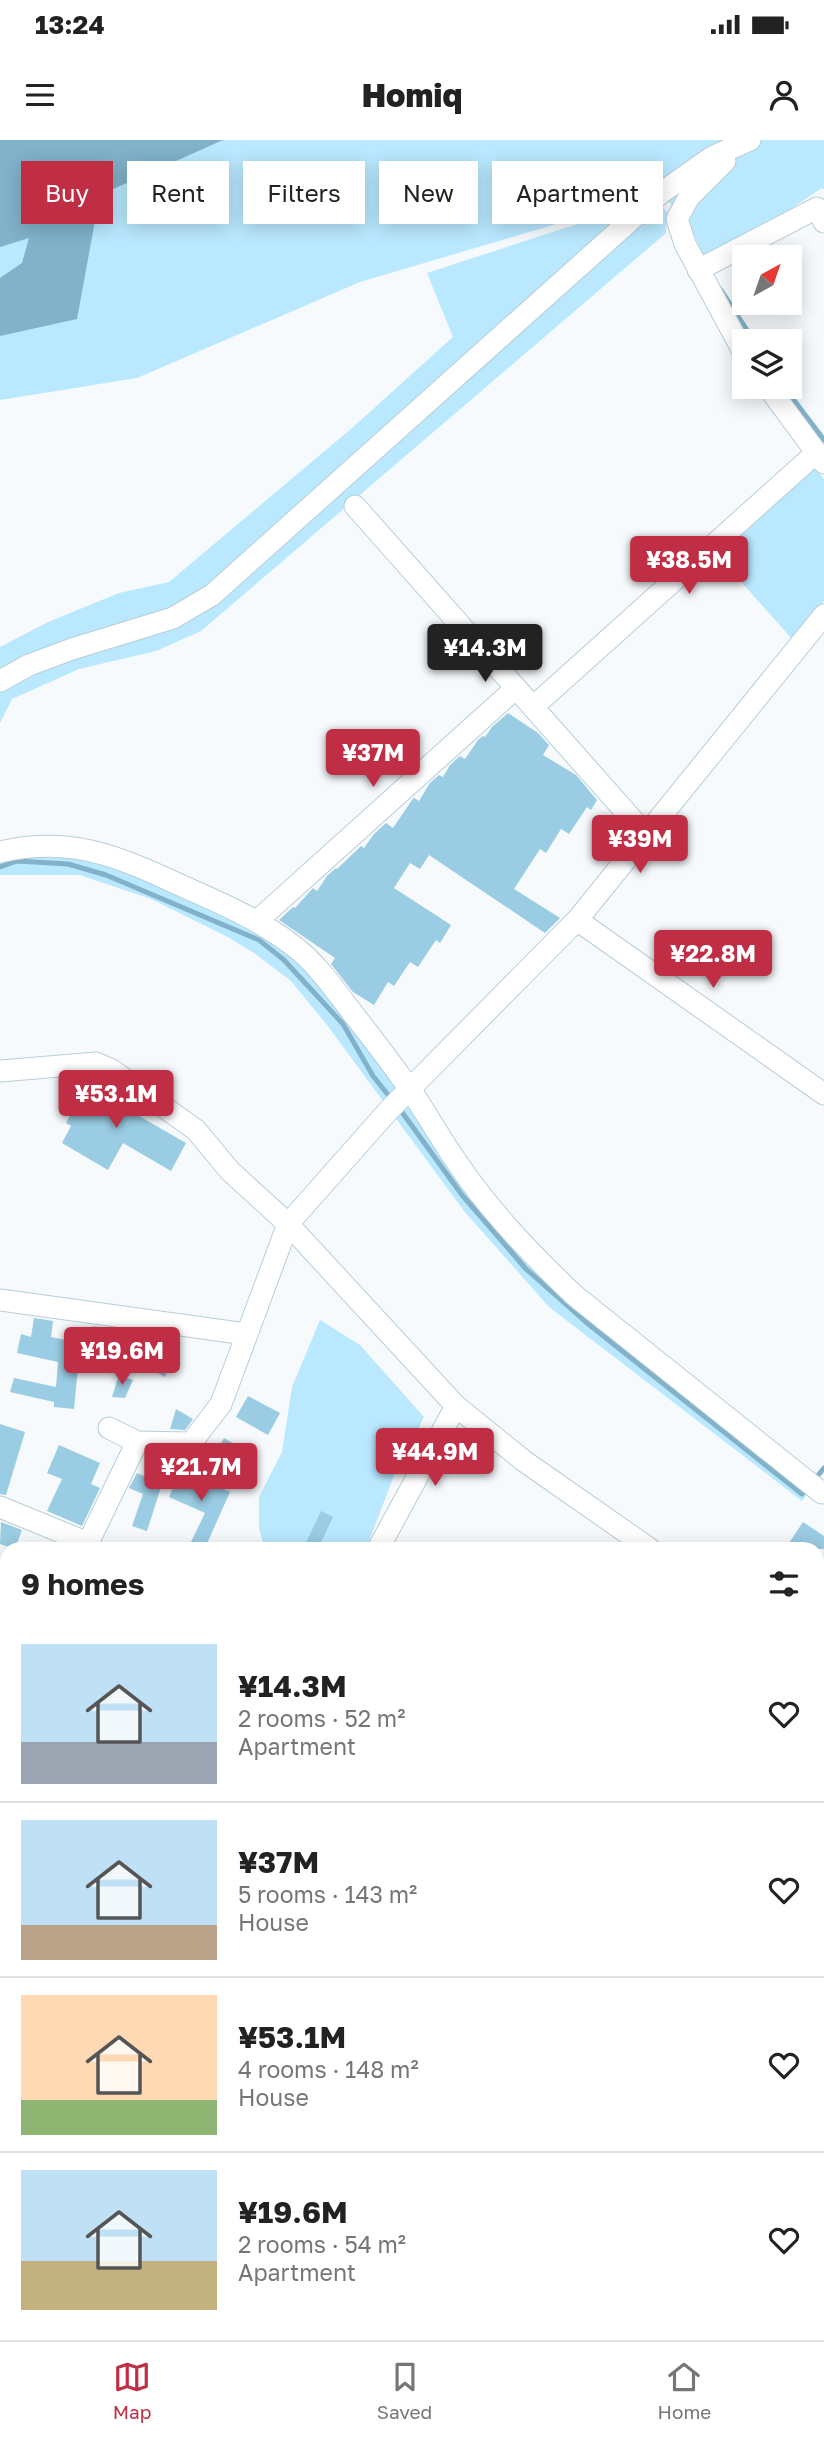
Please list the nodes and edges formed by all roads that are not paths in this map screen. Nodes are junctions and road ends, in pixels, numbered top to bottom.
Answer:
1 (747, 141) edge
2 (824, 222) edge
3 (698, 270) junction
4 (732, 331) edge
5 (777, 399) edge
6 (820, 458) edge
7 (355, 506) dead end
8 (824, 615) edge
9 (0, 681) edge
10 (516, 688) junction
11 (533, 707) junction
12 (646, 835) junction
13 (0, 852) edge
14 (577, 920) junction
15 (257, 922) junction
16 (0, 1071) edge
17 (409, 1091) junction
18 (824, 1094) edge
19 (288, 1224) junction
20 (0, 1300) edge
21 (246, 1334) junction
22 (456, 1406) junction
23 (109, 1428) dead end
24 (137, 1442) junction
25 (824, 1492) edge
26 (0, 1507) edge
27 (80, 1542) edge
28 (91, 1542) edge
29 (383, 1542) edge
30 (640, 1542) edge

1 - 3 street
1 - 9 street
2 - 3 street
3 - 4 street
5 - 6 street
6 - 11 street
7 - 10 street
8 - 12 street
10 - 11 street
10 - 15 street
11 - 12 street
12 - 14 street
13 - 15 street
14 - 17 street
14 - 18 street
15 - 17 street
16 - 19 street
17 - 19 street
17 - 25 street
19 - 21 street
19 - 22 street
20 - 21 street
21 - 24 street
22 - 29 street
22 - 30 street
23 - 24 street
24 - 28 street
26 - 27 street

